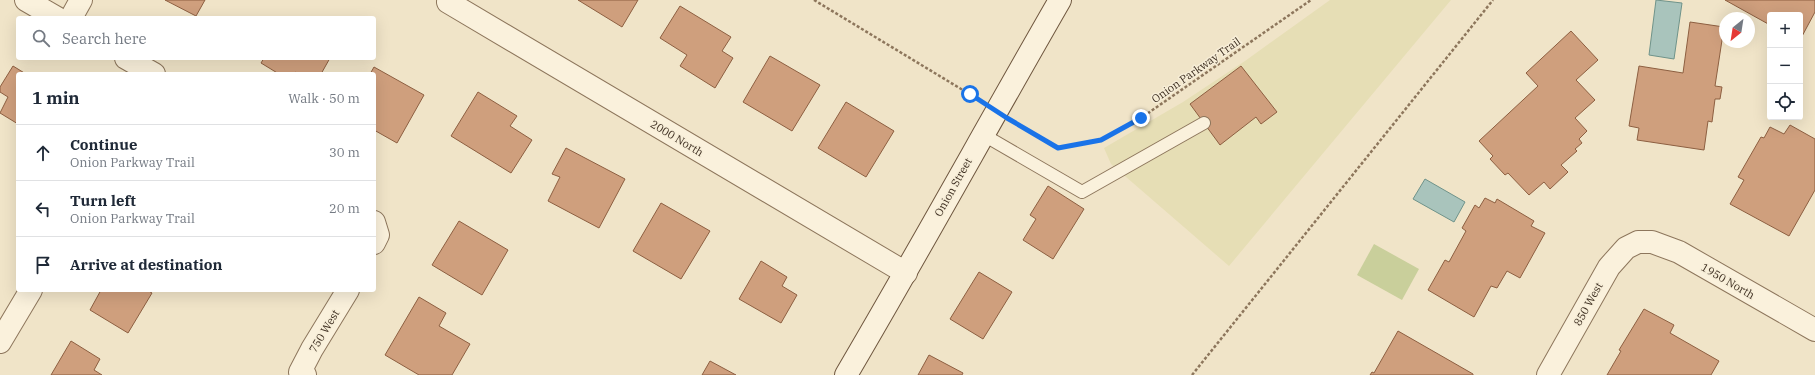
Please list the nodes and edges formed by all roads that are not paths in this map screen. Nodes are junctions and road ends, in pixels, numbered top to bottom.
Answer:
1 (26, 0) edge
2 (81, 0) edge
3 (1060, 0) edge
4 (448, 2) dead end
5 (54, 16) edge
6 (72, 16) edge
7 (130, 60) edge
8 (150, 72) edge
9 (1204, 123) dead end
10 (982, 134) junction
11 (376, 228) edge
12 (376, 239) edge
13 (1638, 242) joint
14 (906, 273) junction
15 (30, 292) edge
16 (347, 292) edge
17 (1815, 330) edge
18 (0, 342) edge
19 (303, 374) edge
20 (846, 375) edge
21 (1548, 375) edge

1 - 5 street
2 - 6 street
3 - 10 street, Onion Street
4 - 14 street, 2000 North
7 - 8 street
9 - 10 lane
10 - 14 street, Onion Street
11 - 12 street
13 - 17 street, 1950 North
13 - 21 street, 850 West
14 - 20 street, Onion Street
15 - 18 street
16 - 19 street, 750 West

